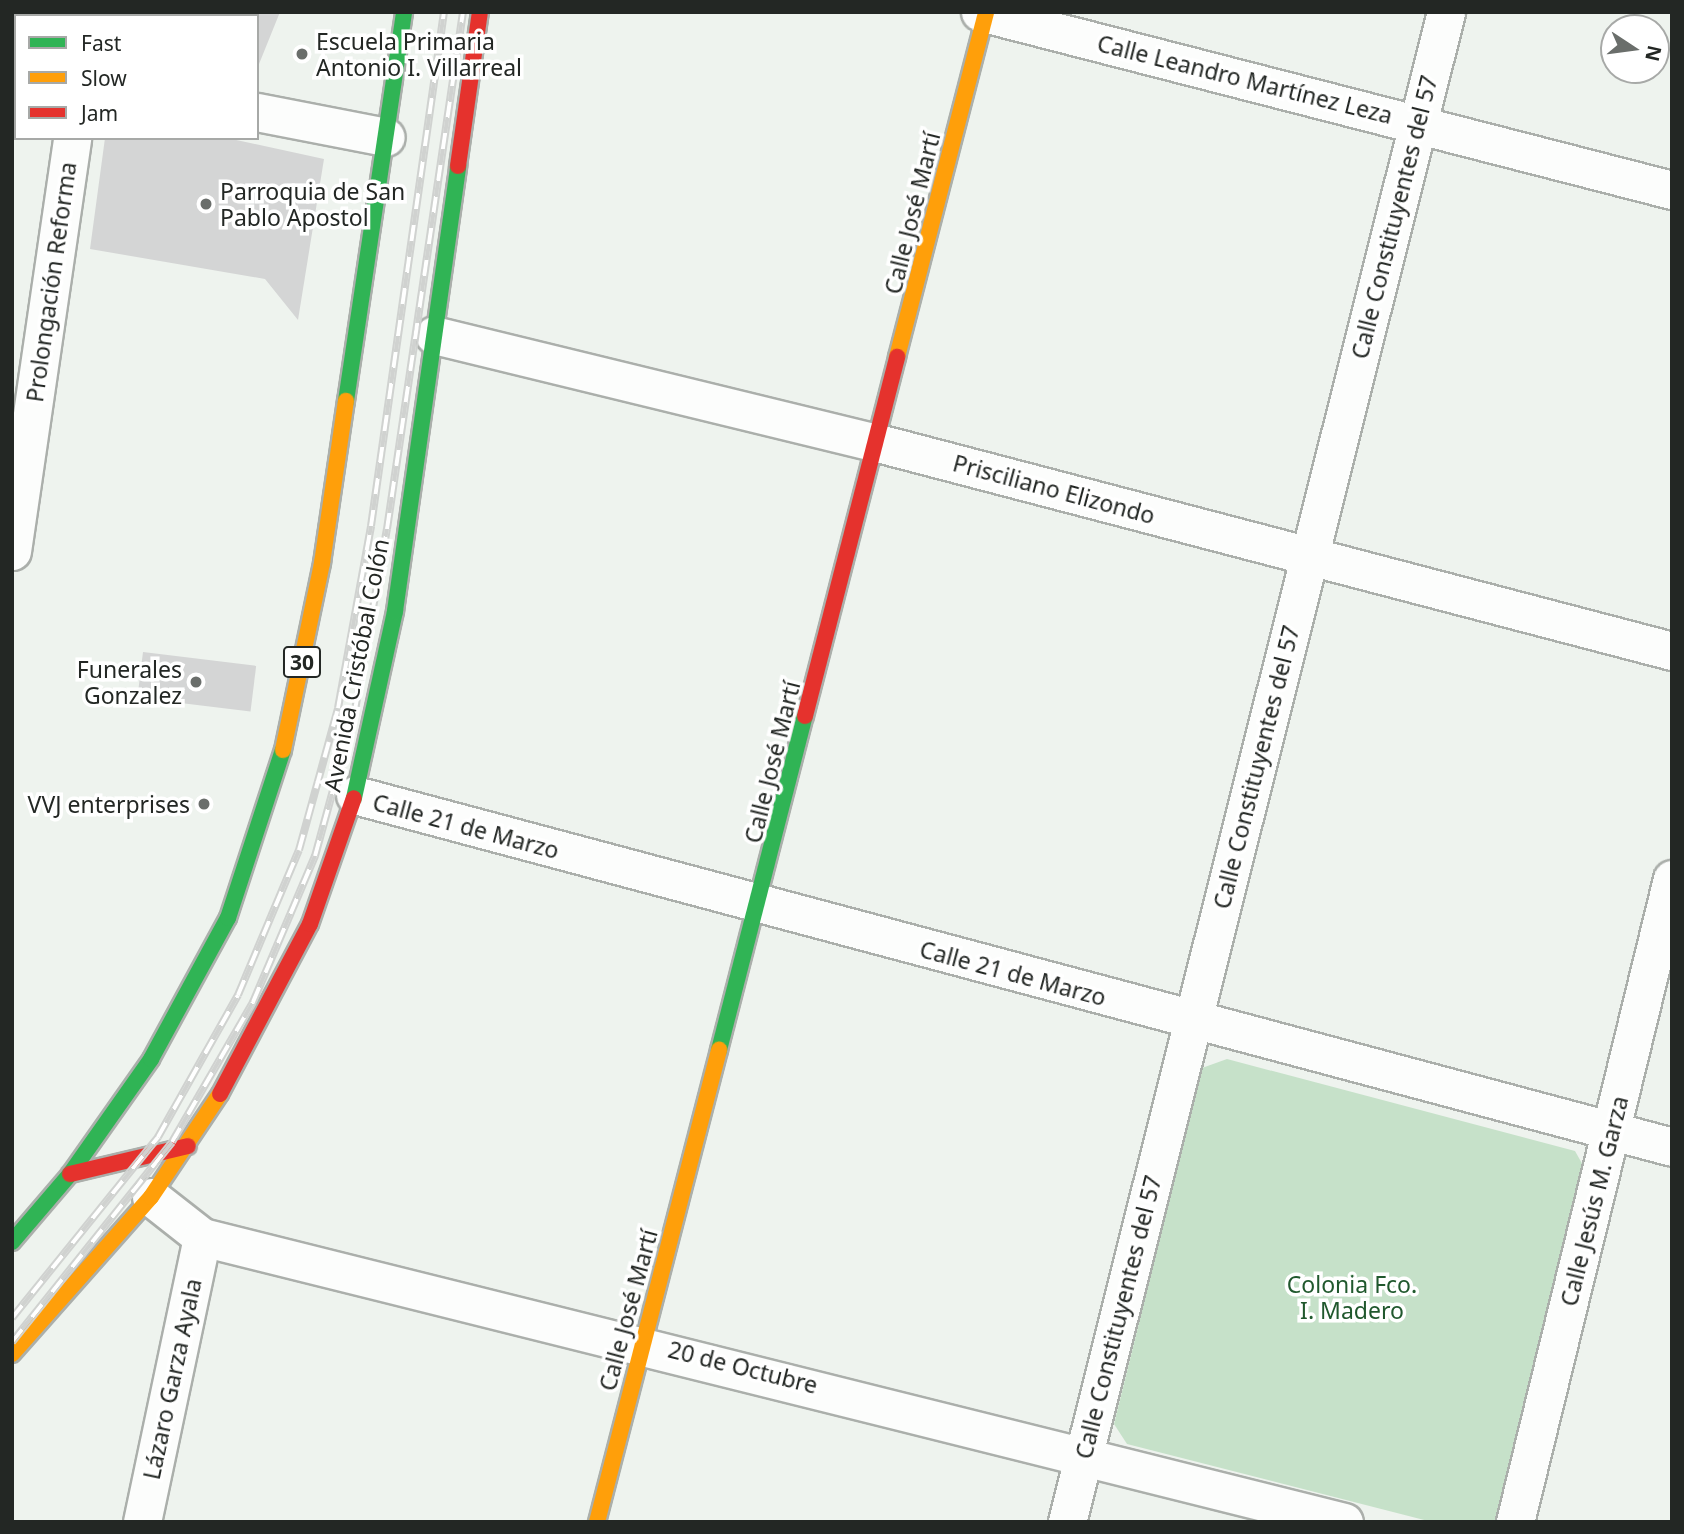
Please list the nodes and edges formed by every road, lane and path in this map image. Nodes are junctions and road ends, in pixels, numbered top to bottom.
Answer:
1 (404, 12) edge
2 (480, 12) edge
3 (1446, 12) edge
4 (984, 13) edge
5 (259, 112) edge
6 (1418, 123) junction
7 (386, 138) junction
8 (72, 140) edge
9 (1672, 190) edge
10 (434, 335) junction
11 (878, 443) junction
12 (12, 551) edge
13 (1309, 556) junction
14 (1672, 652) edge
15 (355, 795) junction
16 (1672, 879) edge
17 (758, 906) junction
18 (1192, 1020) junction
19 (1611, 1131) junction
20 (188, 1146) junction
21 (1672, 1147) edge
22 (70, 1174) junction
23 (151, 1197) junction
24 (202, 1237) junction
25 (12, 1242) edge
26 (643, 1342) junction
27 (12, 1354) edge
28 (1084, 1456) junction
29 (142, 1522) edge
30 (597, 1522) edge
31 (1067, 1522) edge
32 (1344, 1522) edge
33 (1515, 1522) edge

1 - 7 main road, 30
2 - 10 main road, Avenida Cristóbal Colón
3 - 6 street, Calle Constituyentes del 57
4 - 6 street, Calle Leandro Martínez Leza
4 - 11 main road, Calle José Martí
5 - 7 street
6 - 9 street, Calle Leandro Martínez Leza
6 - 13 street, Calle Constituyentes del 57
7 - 22 main road, 30
8 - 12 street, Prolongación Reforma
10 - 11 street, Prisciliano Elizondo
10 - 15 main road, Avenida Cristóbal Colón
11 - 13 street, Prisciliano Elizondo
11 - 17 main road, Calle José Martí
13 - 14 street, Prisciliano Elizondo
13 - 18 street, Calle Constituyentes del 57
15 - 17 street, Calle 21 de Marzo
15 - 20 main road, Avenida Cristóbal Colón
16 - 19 street, Calle Jesús M. Garza
17 - 18 street, Calle 21 de Marzo
17 - 26 main road, Calle José Martí
18 - 19 street, Calle 21 de Marzo
18 - 28 street, Calle Constituyentes del 57
19 - 21 street, Calle 21 de Marzo
19 - 33 street, Calle Jesús M. Garza
20 - 22 main road
20 - 23 main road, Avenida Cristóbal Colón
22 - 25 main road, 30
23 - 24 street, 20 de Octubre
23 - 27 main road, Avenida Cristóbal Colón
24 - 26 street, 20 de Octubre
24 - 29 street, Lázaro Garza Ayala
26 - 28 street, 20 de Octubre
26 - 30 main road, Calle José Martí
28 - 31 street, Calle Constituyentes del 57
28 - 32 street, 20 de Octubre

